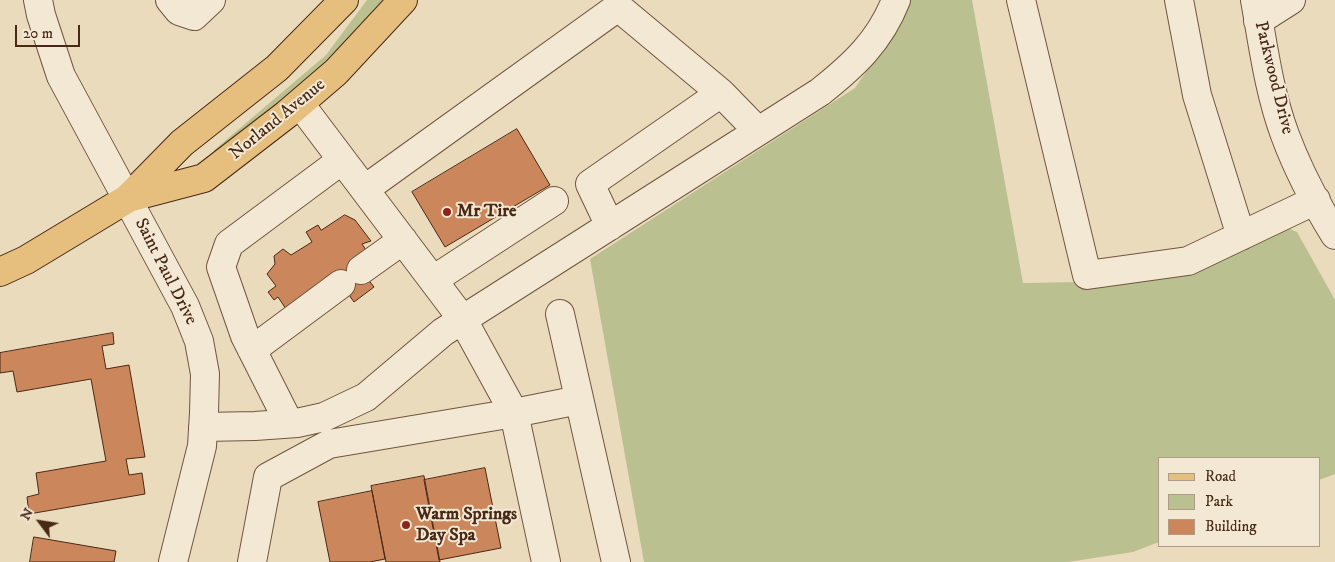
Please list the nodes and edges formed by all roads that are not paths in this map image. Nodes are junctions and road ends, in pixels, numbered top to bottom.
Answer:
1 (38, 0) edge
2 (170, 0) edge
3 (211, 0) edge
4 (344, 0) edge
5 (403, 0) edge
6 (896, 0) edge
7 (1021, 0) edge
8 (1179, 0) edge
9 (1291, 0) edge
10 (1257, 10) edge
11 (721, 93) junction
12 (300, 104) junction
13 (758, 132) junction
14 (342, 160) junction
15 (364, 189) junction
16 (127, 199) junction
17 (1316, 200) junction
18 (554, 201) dead end
19 (610, 226) junction
20 (1335, 235) edge
21 (1241, 236) junction
22 (402, 240) junction
23 (0, 272) edge
24 (433, 280) junction
25 (560, 314) dead end
26 (463, 320) junction
27 (252, 350) junction
28 (579, 400) junction
29 (514, 413) junction
30 (289, 423) junction
31 (203, 427) junction
32 (174, 562) edge
33 (252, 562) edge
34 (546, 562) edge
35 (616, 562) edge

1 - 16 street, Saint Paul Drive
2 - 3 street
4 - 16 main road, Norland Avenue
5 - 12 main road, Norland Avenue
6 - 13 street
7 - 21 street
8 - 21 street
9 - 10 street
10 - 17 street, Parkwood Drive
11 - 13 street
11 - 15 street
11 - 19 street
12 - 14 street
12 - 16 main road, Norland Avenue
13 - 19 street
14 - 15 street
14 - 27 street
15 - 22 street
16 - 23 main road, Norland Avenue
16 - 31 street, Saint Paul Drive
17 - 20 street, Parkwood Drive
17 - 21 street
18 - 24 street
19 - 26 street
22 - 24 street
22 - 27 street
24 - 26 street
25 - 28 street
26 - 29 street
26 - 30 street
27 - 30 street
28 - 29 street
28 - 35 street
29 - 33 street
29 - 34 street
30 - 31 street
31 - 32 street, Saint Paul Drive

